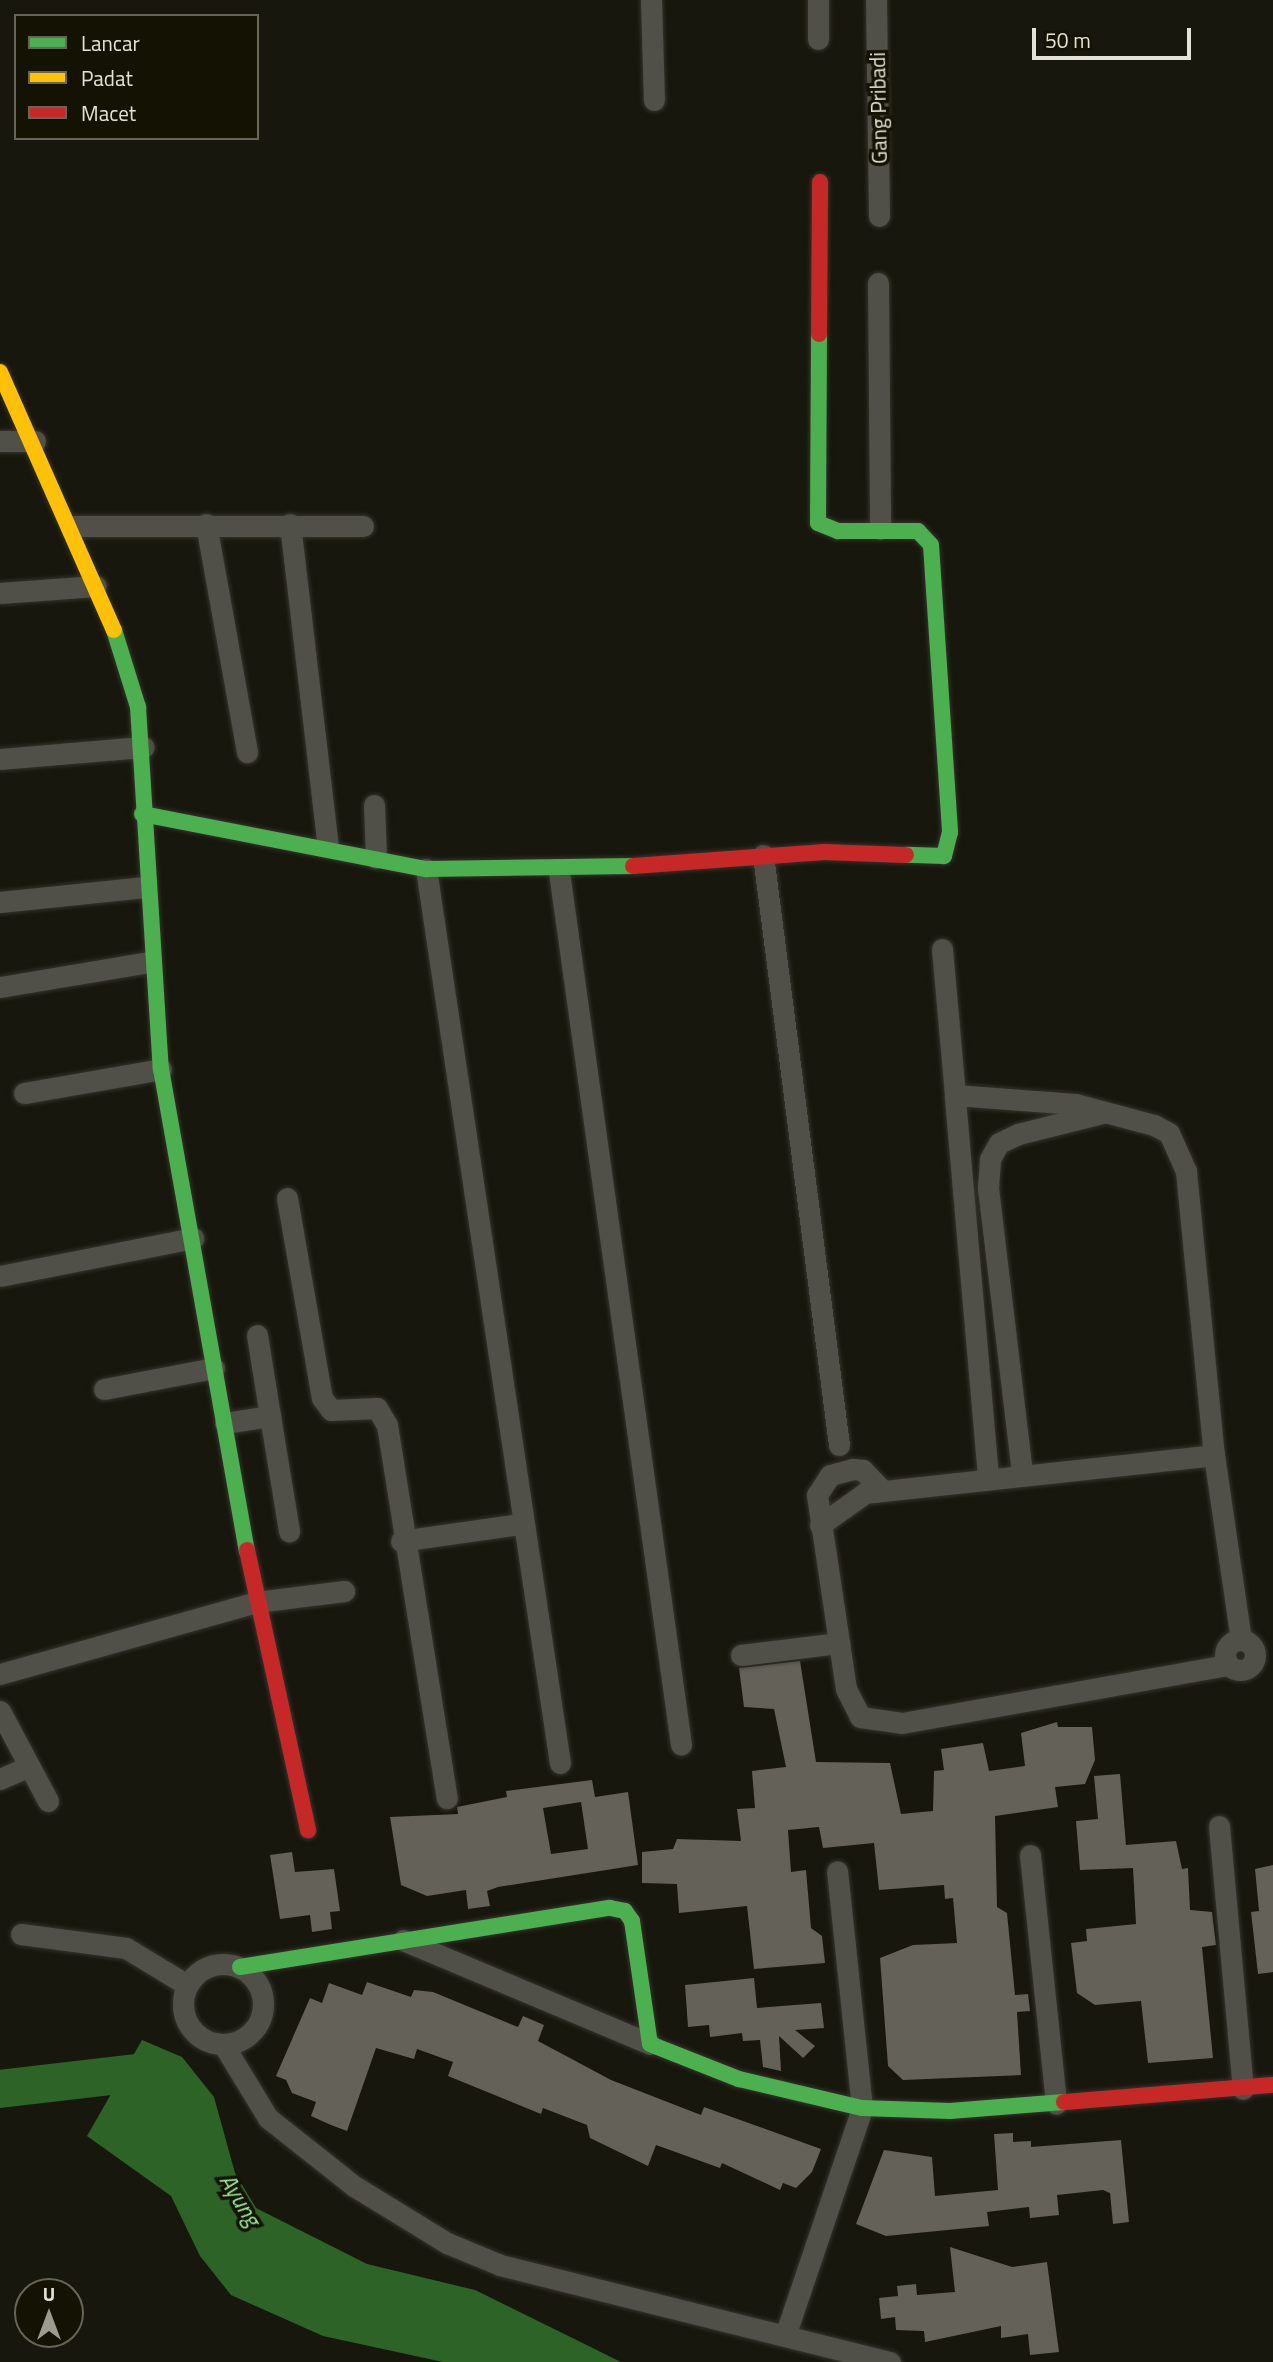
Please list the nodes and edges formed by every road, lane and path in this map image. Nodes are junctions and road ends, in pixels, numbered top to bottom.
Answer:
1 (651, 0) edge
2 (818, 0) edge
3 (876, 0) edge
4 (818, 38) dead end
5 (654, 100) dead end
6 (820, 182) dead end
7 (879, 216) dead end
8 (878, 284) dead end
9 (0, 372) edge
10 (0, 441) edge
11 (35, 441) junction
12 (206, 524) junction
13 (290, 524) junction
14 (72, 526) junction
15 (363, 526) dead end
16 (880, 530) junction
17 (96, 586) junction
18 (0, 593) edge
19 (143, 747) junction
20 (247, 752) dead end
21 (0, 759) edge
22 (374, 805) dead end
23 (142, 814) junction
24 (328, 846) junction
25 (763, 855) junction
26 (376, 858) junction
27 (426, 869) junction
28 (559, 872) junction
29 (145, 887) junction
30 (0, 902) edge
31 (942, 949) dead end
32 (149, 962) junction
33 (0, 987) edge
34 (161, 1069) junction
35 (24, 1094) dead end
36 (955, 1095) junction
37 (1053, 1102) junction
38 (1102, 1113) junction
39 (1052, 1128) junction
40 (988, 1188) junction
41 (961, 1191) junction
42 (287, 1198) dead end
43 (193, 1238) junction
44 (0, 1276) edge
45 (257, 1335) dead end
46 (215, 1368) junction
47 (104, 1389) dead end
48 (270, 1416) junction
49 (225, 1423) junction
50 (839, 1445) dead end
51 (1214, 1455) junction
52 (1022, 1473) junction
53 (988, 1476) junction
54 (882, 1490) junction
55 (521, 1524) junction
56 (820, 1525) junction
57 (289, 1531) dead end
58 (401, 1541) junction
59 (344, 1591) dead end
60 (256, 1602) junction
61 (839, 1643) junction
62 (1256, 1650) edge
63 (741, 1655) dead end
64 (0, 1674) edge
65 (0, 1711) edge
66 (681, 1745) dead end
67 (560, 1763) dead end
68 (27, 1767) junction
69 (0, 1779) edge
70 (447, 1798) dead end
71 (48, 1801) dead end
72 (1219, 1826) dead end
73 (307, 1830) dead end
74 (1030, 1856) dead end
75 (837, 1871) dead end
76 (21, 1934) dead end
77 (398, 1938) junction
78 (240, 1967) junction
79 (187, 1985) junction
80 (223, 2044) junction
81 (650, 2044) junction
82 (1273, 2085) edge
83 (1243, 2089) junction
84 (1056, 2104) junction
85 (862, 2108) junction
86 (786, 2333) junction
87 (890, 2362) edge

1 - 5 street
2 - 4 street
3 - 7 street, Gang Pribadi
6 - 16 street
8 - 16 street
9 - 11 street
10 - 11 street
11 - 14 street
12 - 13 street
12 - 14 street
12 - 20 street
13 - 15 street
13 - 24 street
14 - 17 street
16 - 25 street
17 - 18 street
17 - 19 street
19 - 21 street
19 - 23 street
22 - 26 street
23 - 24 street
23 - 29 street
24 - 26 street
25 - 28 street
25 - 50 street
26 - 27 street
27 - 28 street
27 - 55 street
28 - 66 street
29 - 30 street
29 - 32 street
31 - 36 street
32 - 33 street
32 - 34 street
34 - 35 street
34 - 43 street
36 - 37 street
36 - 41 street
37 - 38 street
37 - 39 street
38 - 39 street
38 - 51 street
39 - 40 street
40 - 41 street
40 - 52 street
41 - 53 street
42 - 58 street
43 - 44 street
43 - 46 street
45 - 48 street
46 - 47 street
46 - 49 street
48 - 49 street
48 - 57 street
49 - 60 street
51 - 52 street
51 - 62 street
52 - 53 street
53 - 54 street
54 - 56 street
54 - 56 street
55 - 58 street
55 - 67 street
56 - 61 street
58 - 70 street
59 - 60 street
60 - 64 street
60 - 73 street
61 - 62 street
61 - 63 street
65 - 68 street
68 - 69 street
68 - 71 street
72 - 83 street
74 - 84 street
75 - 85 street
76 - 79 street
77 - 78 street
77 - 81 street
77 - 81 street
78 - 79 street
78 - 80 street
79 - 80 street
80 - 86 street
81 - 85 street
82 - 83 street
83 - 84 street
84 - 85 street
85 - 86 street
86 - 87 street

